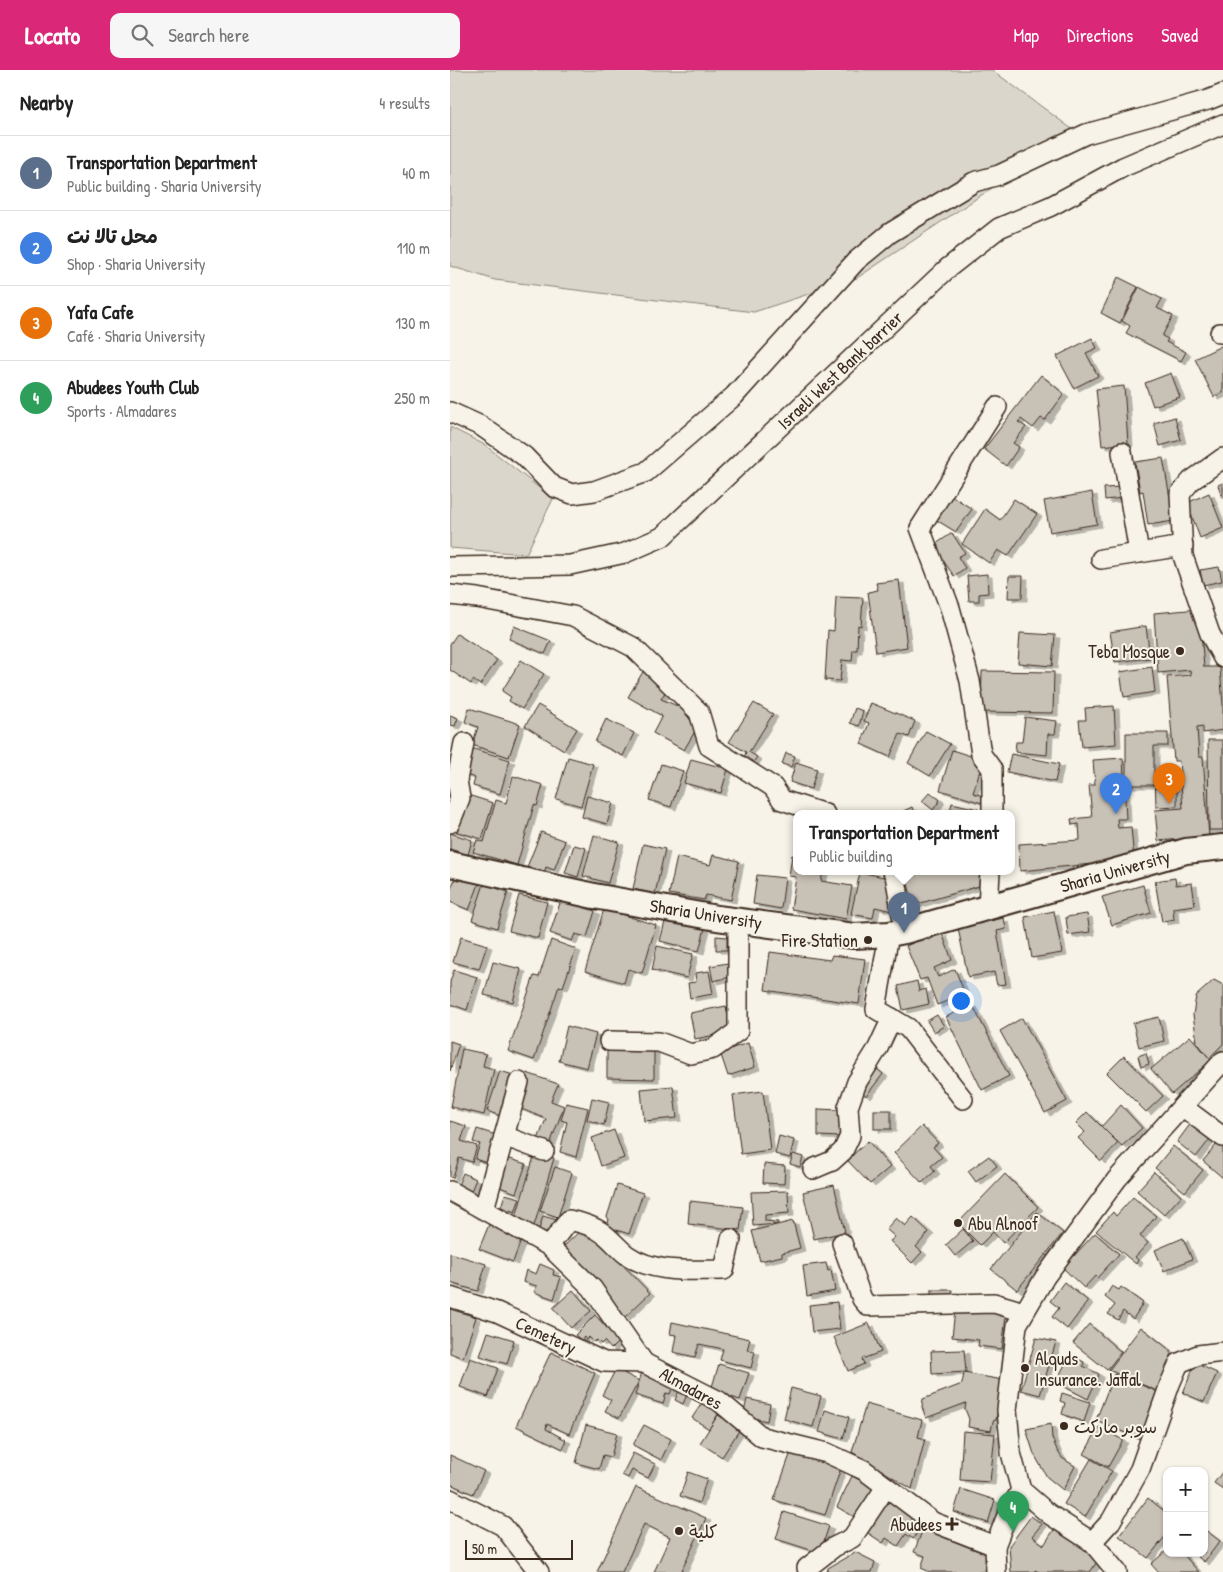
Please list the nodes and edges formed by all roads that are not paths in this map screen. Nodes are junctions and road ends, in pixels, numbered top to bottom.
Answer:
1 (1223, 94) edge
2 (1223, 124) edge
3 (997, 406) dead end
4 (450, 412) edge
5 (1122, 452) dead end
6 (1223, 458) edge
7 (1183, 546) junction
8 (1139, 553) junction
9 (1100, 559) dead end
10 (450, 567) edge
11 (450, 595) edge
12 (1223, 658) edge
13 (464, 743) dead end
14 (813, 810) edge
15 (992, 810) edge
16 (450, 823) edge
17 (1223, 847) edge
18 (451, 867) edge
19 (895, 875) edge
20 (990, 875) edge
21 (988, 907) junction
22 (738, 921) junction
23 (897, 933) junction
24 (892, 1018) junction
25 (609, 1041) dead end
26 (1223, 1061) edge
27 (519, 1082) dead end
28 (963, 1099) dead end
29 (1183, 1107) junction
30 (504, 1136) junction
31 (1223, 1137) edge
32 (544, 1151) dead end
33 (813, 1169) dead end
34 (450, 1191) edge
35 (484, 1209) junction
36 (731, 1239) dead end
37 (842, 1243) dead end
38 (549, 1246) junction
39 (450, 1297) edge
40 (1024, 1312) junction
41 (1223, 1352) edge
42 (644, 1363) junction
43 (886, 1486) junction
44 (1021, 1490) junction
45 (450, 1499) edge
46 (1092, 1542) junction
47 (995, 1546) junction
48 (807, 1568) dead end
49 (539, 1572) edge
50 (996, 1572) edge
51 (1116, 1572) edge

1 - 4 street
2 - 10 street, Israeli West Bank barrier
3 - 15 street
5 - 8 street
6 - 7 street
7 - 8 street
7 - 12 street
8 - 9 street
11 - 14 street
13 - 16 street
17 - 21 main road, Sharia University
18 - 22 main road, Sharia University
19 - 23 street
20 - 21 street
21 - 23 main road, Sharia University
22 - 23 main road, Sharia University
22 - 25 street
23 - 24 street
24 - 28 street
24 - 33 street
26 - 29 street
27 - 30 street
29 - 31 street
29 - 40 street
30 - 32 street
30 - 35 street
34 - 35 street, Almadares
35 - 38 street, Almadares
36 - 38 street
37 - 40 street
38 - 42 street, Almadares
39 - 42 street, Cemetery
40 - 44 street
41 - 46 street
42 - 43 street, Almadares
43 - 47 street, Almadares
43 - 48 street
44 - 46 street
44 - 47 street
45 - 49 street
46 - 51 street
47 - 50 street

